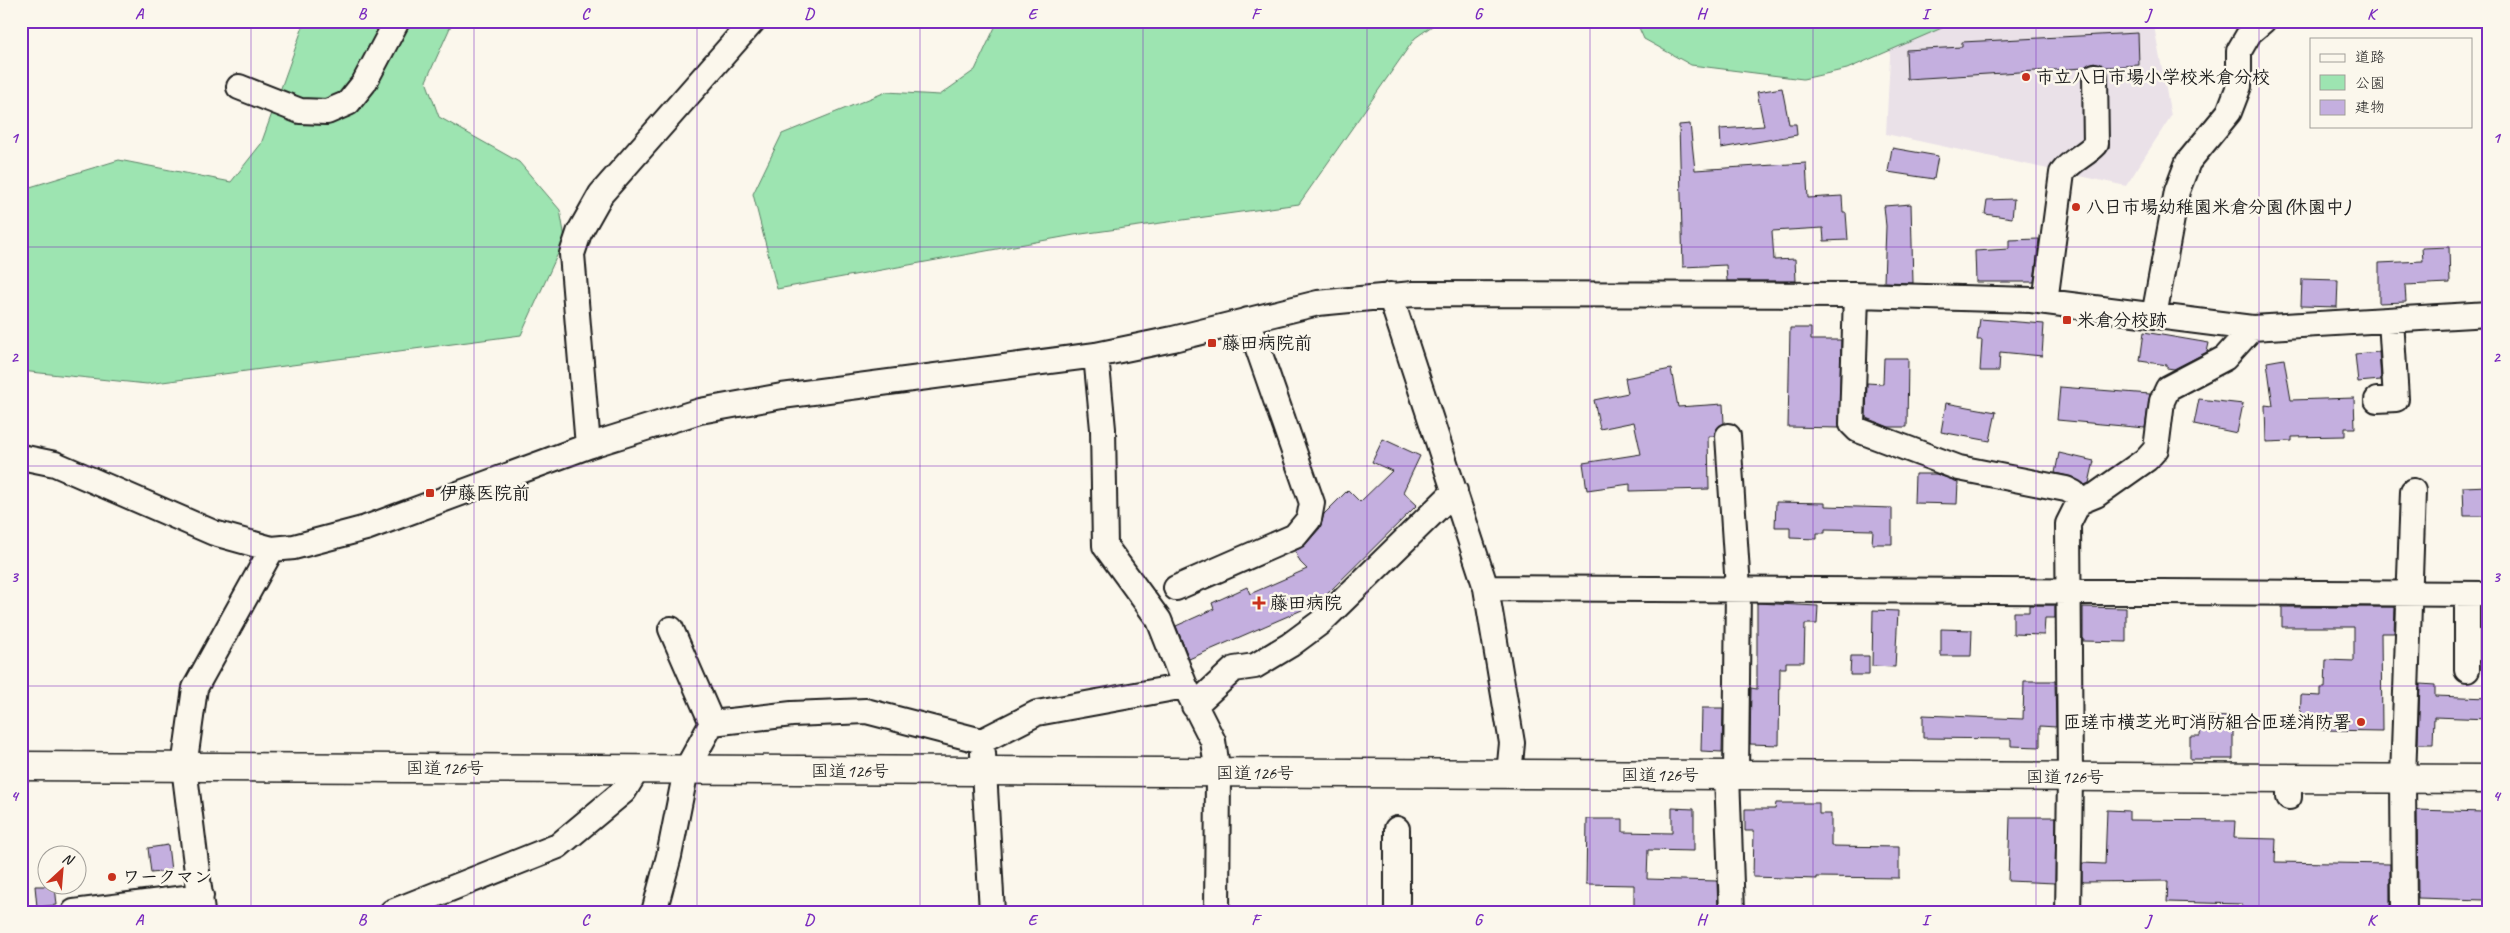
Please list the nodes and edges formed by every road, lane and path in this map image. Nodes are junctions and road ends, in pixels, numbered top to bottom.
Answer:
1 (397, 21) edge
2 (754, 21) edge
3 (2264, 21) edge
4 (2095, 76) dead end
5 (239, 86) dead end
6 (1390, 295) junction
7 (1856, 295) junction
8 (2045, 302) junction
9 (2489, 314) edge
10 (2154, 316) junction
11 (1248, 320) junction
12 (2391, 320) junction
13 (2252, 328) junction
14 (1096, 355) junction
15 (2377, 400) dead end
16 (1728, 436) dead end
17 (588, 446) junction
18 (21, 457) edge
19 (1455, 491) junction
20 (2413, 491) dead end
21 (2079, 502) junction
22 (272, 549) junction
23 (1176, 588) dead end
24 (1486, 588) junction
25 (1738, 588) junction
26 (2068, 592) junction
27 (2409, 594) junction
28 (2478, 594) edge
29 (671, 629) dead end
30 (2467, 670) dead end
31 (1190, 696) junction
32 (712, 723) junction
33 (982, 741) junction
34 (21, 766) edge
35 (184, 767) junction
36 (638, 768) junction
37 (686, 770) junction
38 (985, 772) junction
39 (1218, 773) junction
40 (1509, 774) junction
41 (1732, 775) junction
42 (2070, 777) junction
43 (2403, 778) junction
44 (2489, 779) edge
45 (1397, 829) dead end
46 (202, 904) edge
47 (74, 912) edge
48 (392, 912) edge
49 (654, 912) edge
50 (992, 912) edge
51 (1216, 912) edge
52 (1397, 912) edge
53 (1732, 912) edge
54 (2068, 912) edge
55 (2404, 912) edge

1 - 5 street
2 - 17 street
3 - 10 street
4 - 8 street
6 - 7 street
6 - 11 street
6 - 19 street
7 - 8 street
7 - 21 street
8 - 10 street
9 - 12 street
10 - 13 street
11 - 14 street
11 - 23 street
12 - 13 street
12 - 15 street
13 - 21 street
14 - 17 street
14 - 31 street
16 - 25 street
17 - 22 street
18 - 22 street
19 - 24 street
19 - 31 street
20 - 27 street
21 - 26 street
22 - 35 street
24 - 25 street
24 - 40 street
25 - 26 street
25 - 41 street
26 - 27 street
26 - 42 street
27 - 28 street
27 - 43 street
28 - 30 street
29 - 32 street
31 - 33 street
31 - 39 street
32 - 33 street
32 - 37 street
33 - 38 street
34 - 35 highway, 国道126号
35 - 36 highway, 国道126号
35 - 46 street
36 - 37 highway, 国道126号
36 - 48 street
37 - 38 highway, 国道126号
37 - 49 street
38 - 39 highway, 国道126号
38 - 50 street
39 - 40 highway, 国道126号
39 - 51 street
40 - 41 highway, 国道126号
41 - 42 highway, 国道126号
41 - 53 street
42 - 43 highway, 国道126号
42 - 54 street
43 - 44 highway, 国道126号
43 - 55 street
45 - 52 street
46 - 47 street

